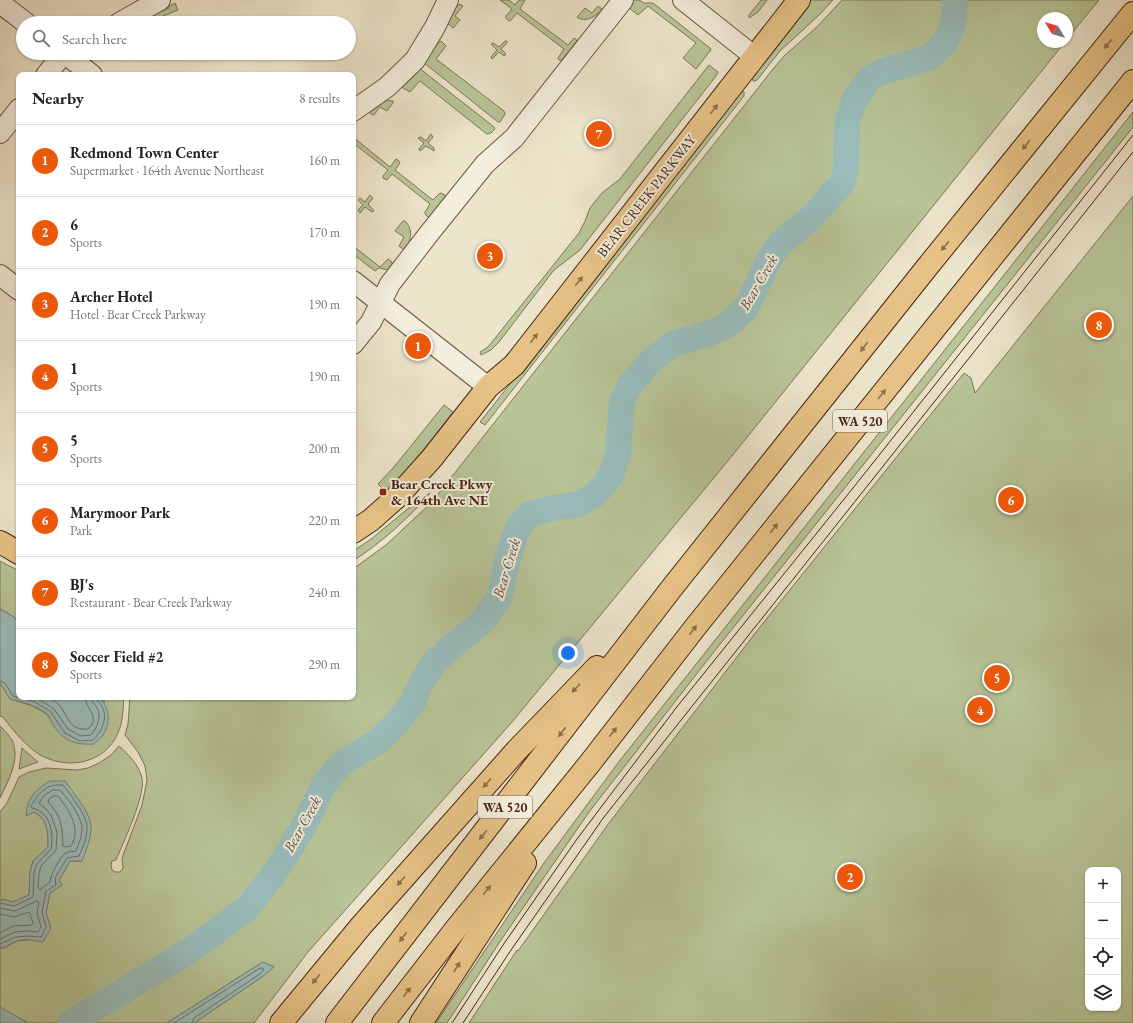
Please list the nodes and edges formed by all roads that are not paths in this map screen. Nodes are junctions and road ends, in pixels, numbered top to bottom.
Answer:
1 (160, 0) edge
2 (448, 0) edge
3 (623, 0) edge
4 (683, 0) edge
5 (782, 0) edge
6 (799, 0) edge
7 (0, 3) edge
8 (1133, 13) edge
9 (17, 16) edge
10 (131, 16) edge
11 (749, 53) junction
12 (58, 60) edge
13 (73, 60) edge
14 (48, 72) edge
15 (88, 72) edge
16 (1133, 81) edge
17 (356, 109) edge
18 (16, 113) edge
19 (0, 133) edge
20 (0, 275) edge
21 (356, 283) edge
22 (16, 288) edge
23 (380, 302) junction
24 (356, 340) edge
25 (488, 387) junction
26 (356, 530) edge
27 (0, 542) edge
28 (16, 551) edge
29 (671, 590) junction
30 (590, 763) junction
31 (281, 1023) edge
32 (337, 1023) edge
33 (383, 1023) edge
34 (421, 1023) edge

1 - 10 street
2 - 17 street
3 - 23 street
4 - 11 street
5 - 11 main road, BEAR CREEK PARKWAY
6 - 11 main road, BEAR CREEK PARKWAY
7 - 9 street
8 -> 29 main road, WA 520
11 - 25 main road, BEAR CREEK PARKWAY
12 - 14 street
13 - 15 street
30 -> 16 main road, WA 520
18 - 19 street
20 - 22 street
21 - 23 street
23 - 24 street
23 - 25 street
25 - 26 main road, BEAR CREEK PARKWAY
27 - 28 main road
29 -> 31 main road
29 -> 32 main road, WA 520
33 -> 30 main road, WA 520
34 -> 30 main road

